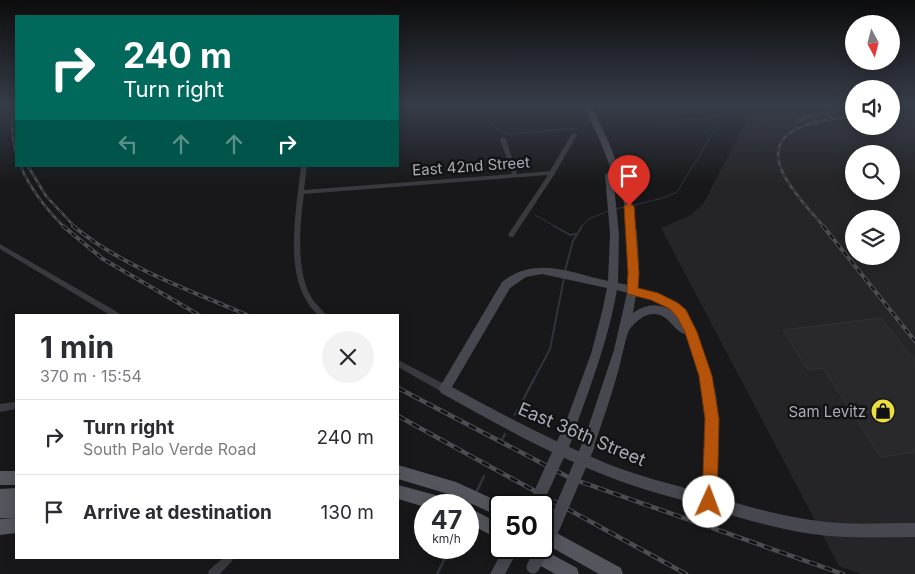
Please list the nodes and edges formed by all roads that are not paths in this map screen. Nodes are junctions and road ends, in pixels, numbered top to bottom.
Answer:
1 (600, 132) edge
2 (574, 134) dead end
3 (503, 140) dead end
4 (304, 167) edge
5 (615, 170) junction
6 (552, 173) junction
7 (514, 176) junction
8 (302, 192) junction
9 (511, 235) dead end
10 (0, 246) edge
11 (612, 286) junction
12 (632, 291) junction
13 (114, 314) edge
14 (321, 314) edge
15 (624, 329) junction
16 (692, 338) junction
17 (399, 364) edge
18 (445, 389) junction
19 (14, 406) dead end
20 (0, 408) edge
21 (399, 473) edge
22 (0, 478) edge
23 (15, 478) edge
24 (399, 492) edge
25 (540, 494) edge
26 (15, 495) edge
27 (0, 496) edge
28 (414, 497) edge
29 (709, 502) junction
30 (489, 504) edge
31 (0, 510) edge
32 (15, 510) edge
33 (15, 525) edge
34 (0, 527) edge
35 (915, 530) edge
36 (554, 540) edge
37 (229, 559) edge
38 (505, 559) edge
39 (545, 559) edge
40 (531, 570) edge
41 (213, 574) edge
42 (497, 574) edge
43 (571, 574) edge
44 (615, 574) edge

1 - 5 main road
2 - 6 street
3 - 7 street
4 - 8 street
5 - 11 main road
5 - 12 main road
6 - 7 street, East 42nd Street
6 - 9 street
7 - 8 street, East 42nd Street
8 - 14 street
10 - 13 street
11 - 12 main road
11 - 18 main road
11 - 25 main road, bridge
12 - 15 main road
12 - 16 main road
15 - 16 main road
15 - 40 main road, bridge
16 - 29 main road
17 - 18 street
18 - 29 main road, East 36th Street
19 - 20 street
21 - 30 main road
22 - 23 main road
24 - 28 main road
26 - 27 main road
29 - 35 main road, East 36th Street
31 - 32 main road
33 - 34 main road
36 - 44 main road
37 - 41 street
38 - 42 main road
39 - 43 main road

